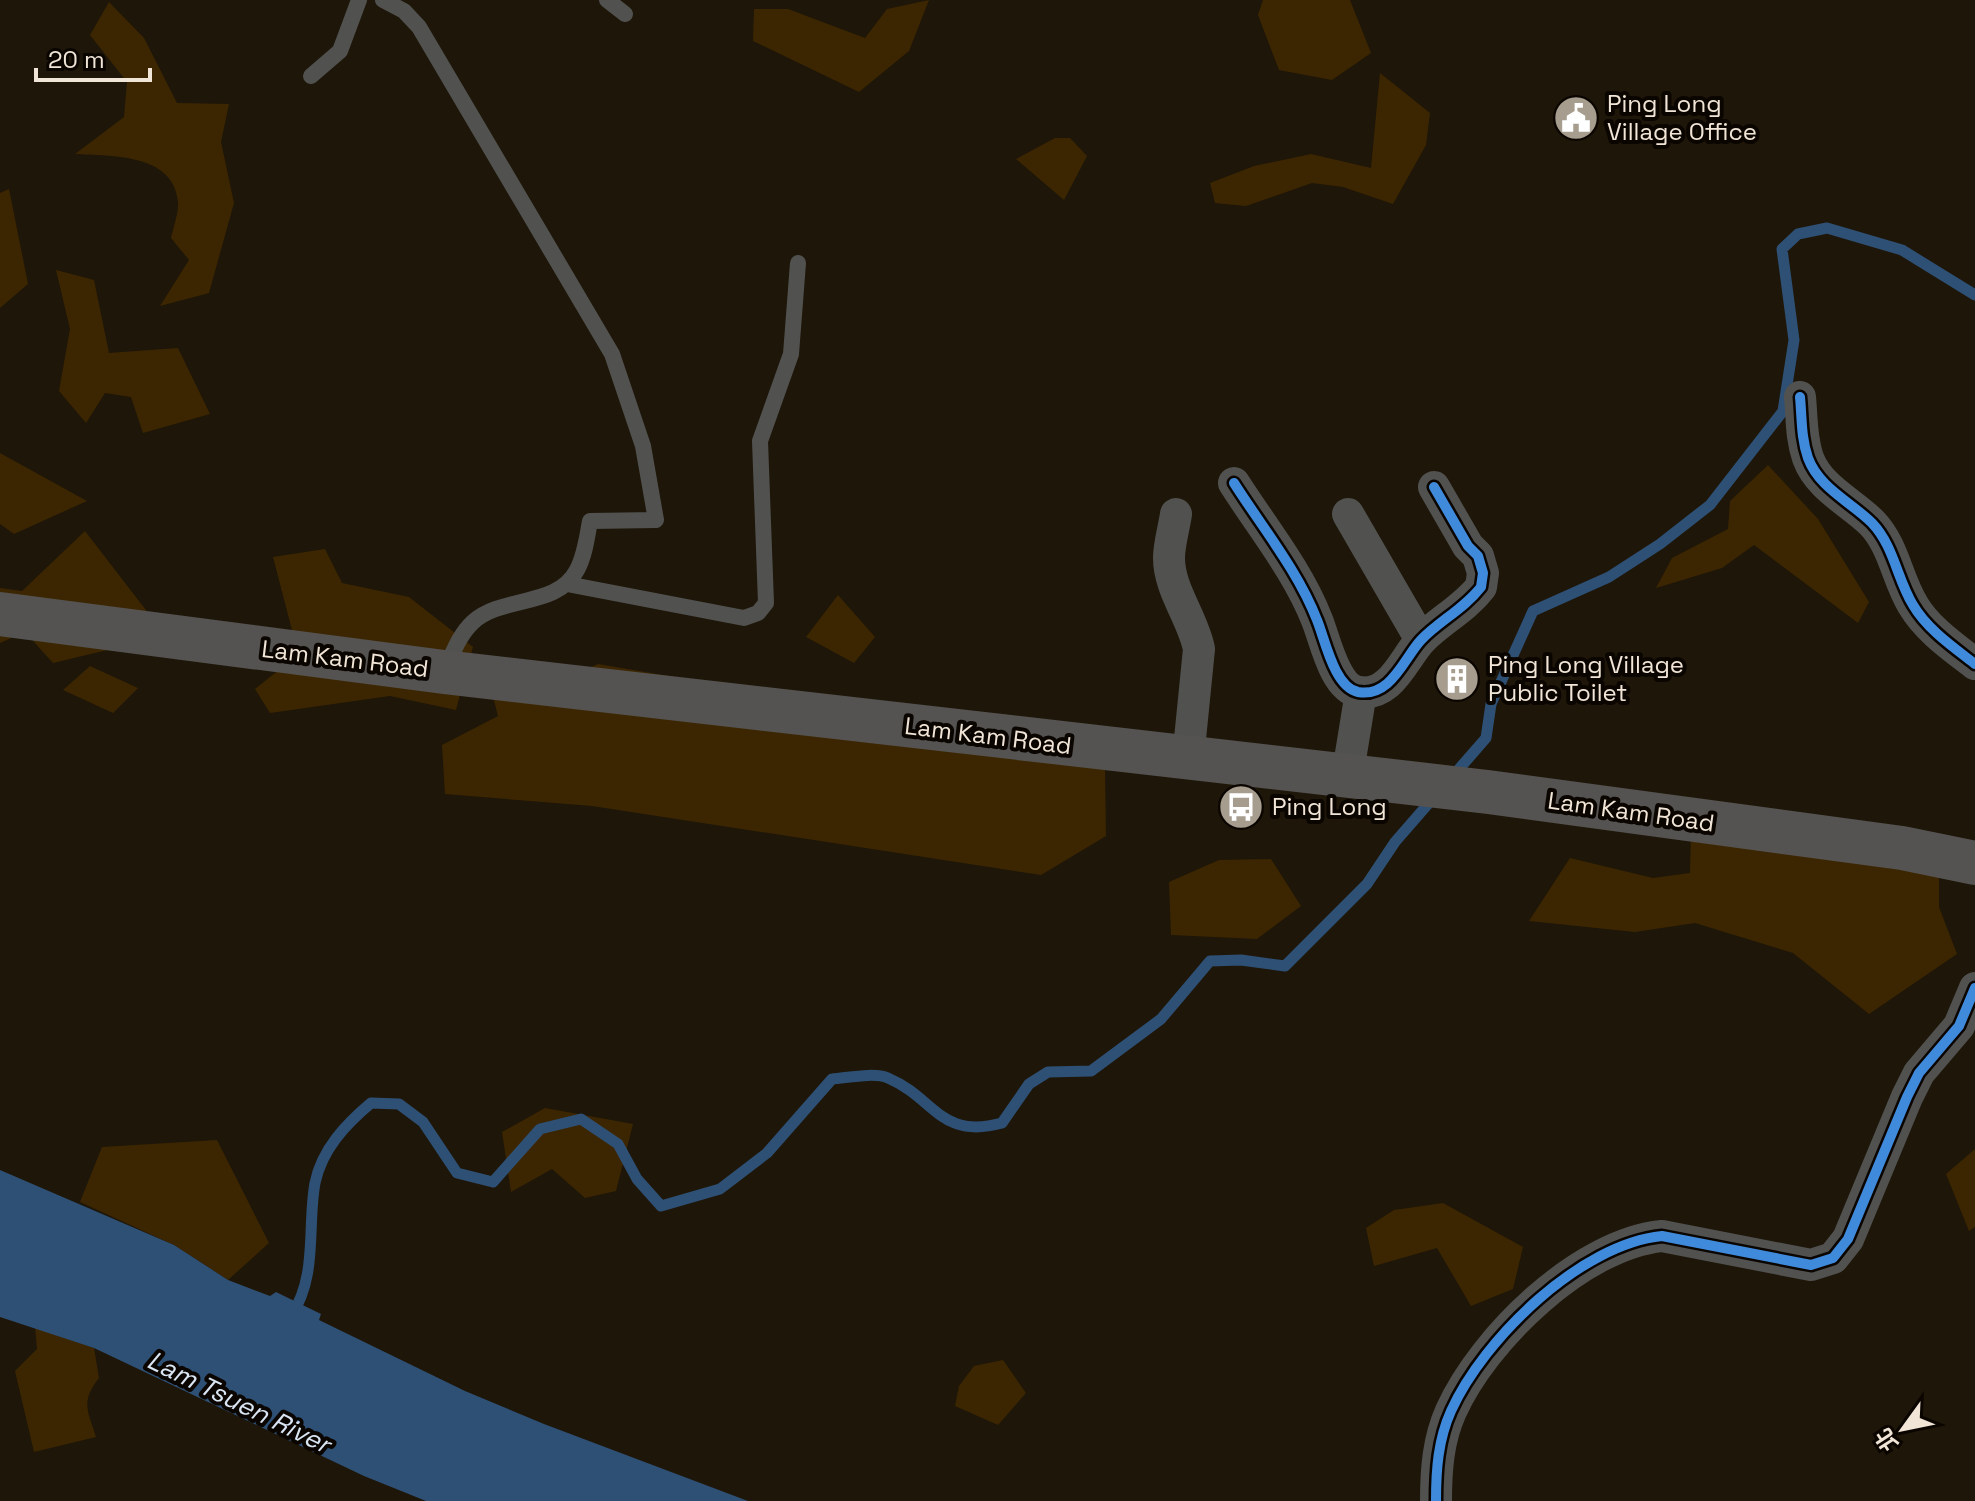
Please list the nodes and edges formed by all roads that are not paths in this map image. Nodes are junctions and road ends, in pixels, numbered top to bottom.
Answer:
1 (359, 0) edge
2 (383, 0) edge
3 (607, 0) edge
4 (408, 5) edge
5 (625, 14) dead end
6 (311, 76) dead end
7 (798, 263) dead end
8 (1800, 397) dead end
9 (1234, 483) dead end
10 (1434, 487) dead end
11 (1176, 514) dead end
12 (1348, 514) dead end
13 (567, 584) junction
14 (0, 614) edge
15 (1421, 640) junction
16 (1975, 664) edge
17 (444, 672) junction
18 (1361, 692) junction
19 (1188, 759) junction
20 (1347, 778) junction
21 (1975, 863) edge
22 (1975, 988) edge
23 (1436, 1501) edge

1 - 6 lane
2 - 4 lane
3 - 5 lane
4 - 13 lane
7 - 13 lane
8 - 16 street
9 - 18 street
10 - 15 street
11 - 19 street
12 - 15 street
13 - 17 lane
14 - 17 main road, Lam Kam Road
15 - 18 street
17 - 19 main road, Lam Kam Road
18 - 20 street
19 - 20 main road, Lam Kam Road
20 - 21 main road, Lam Kam Road
22 - 23 street

